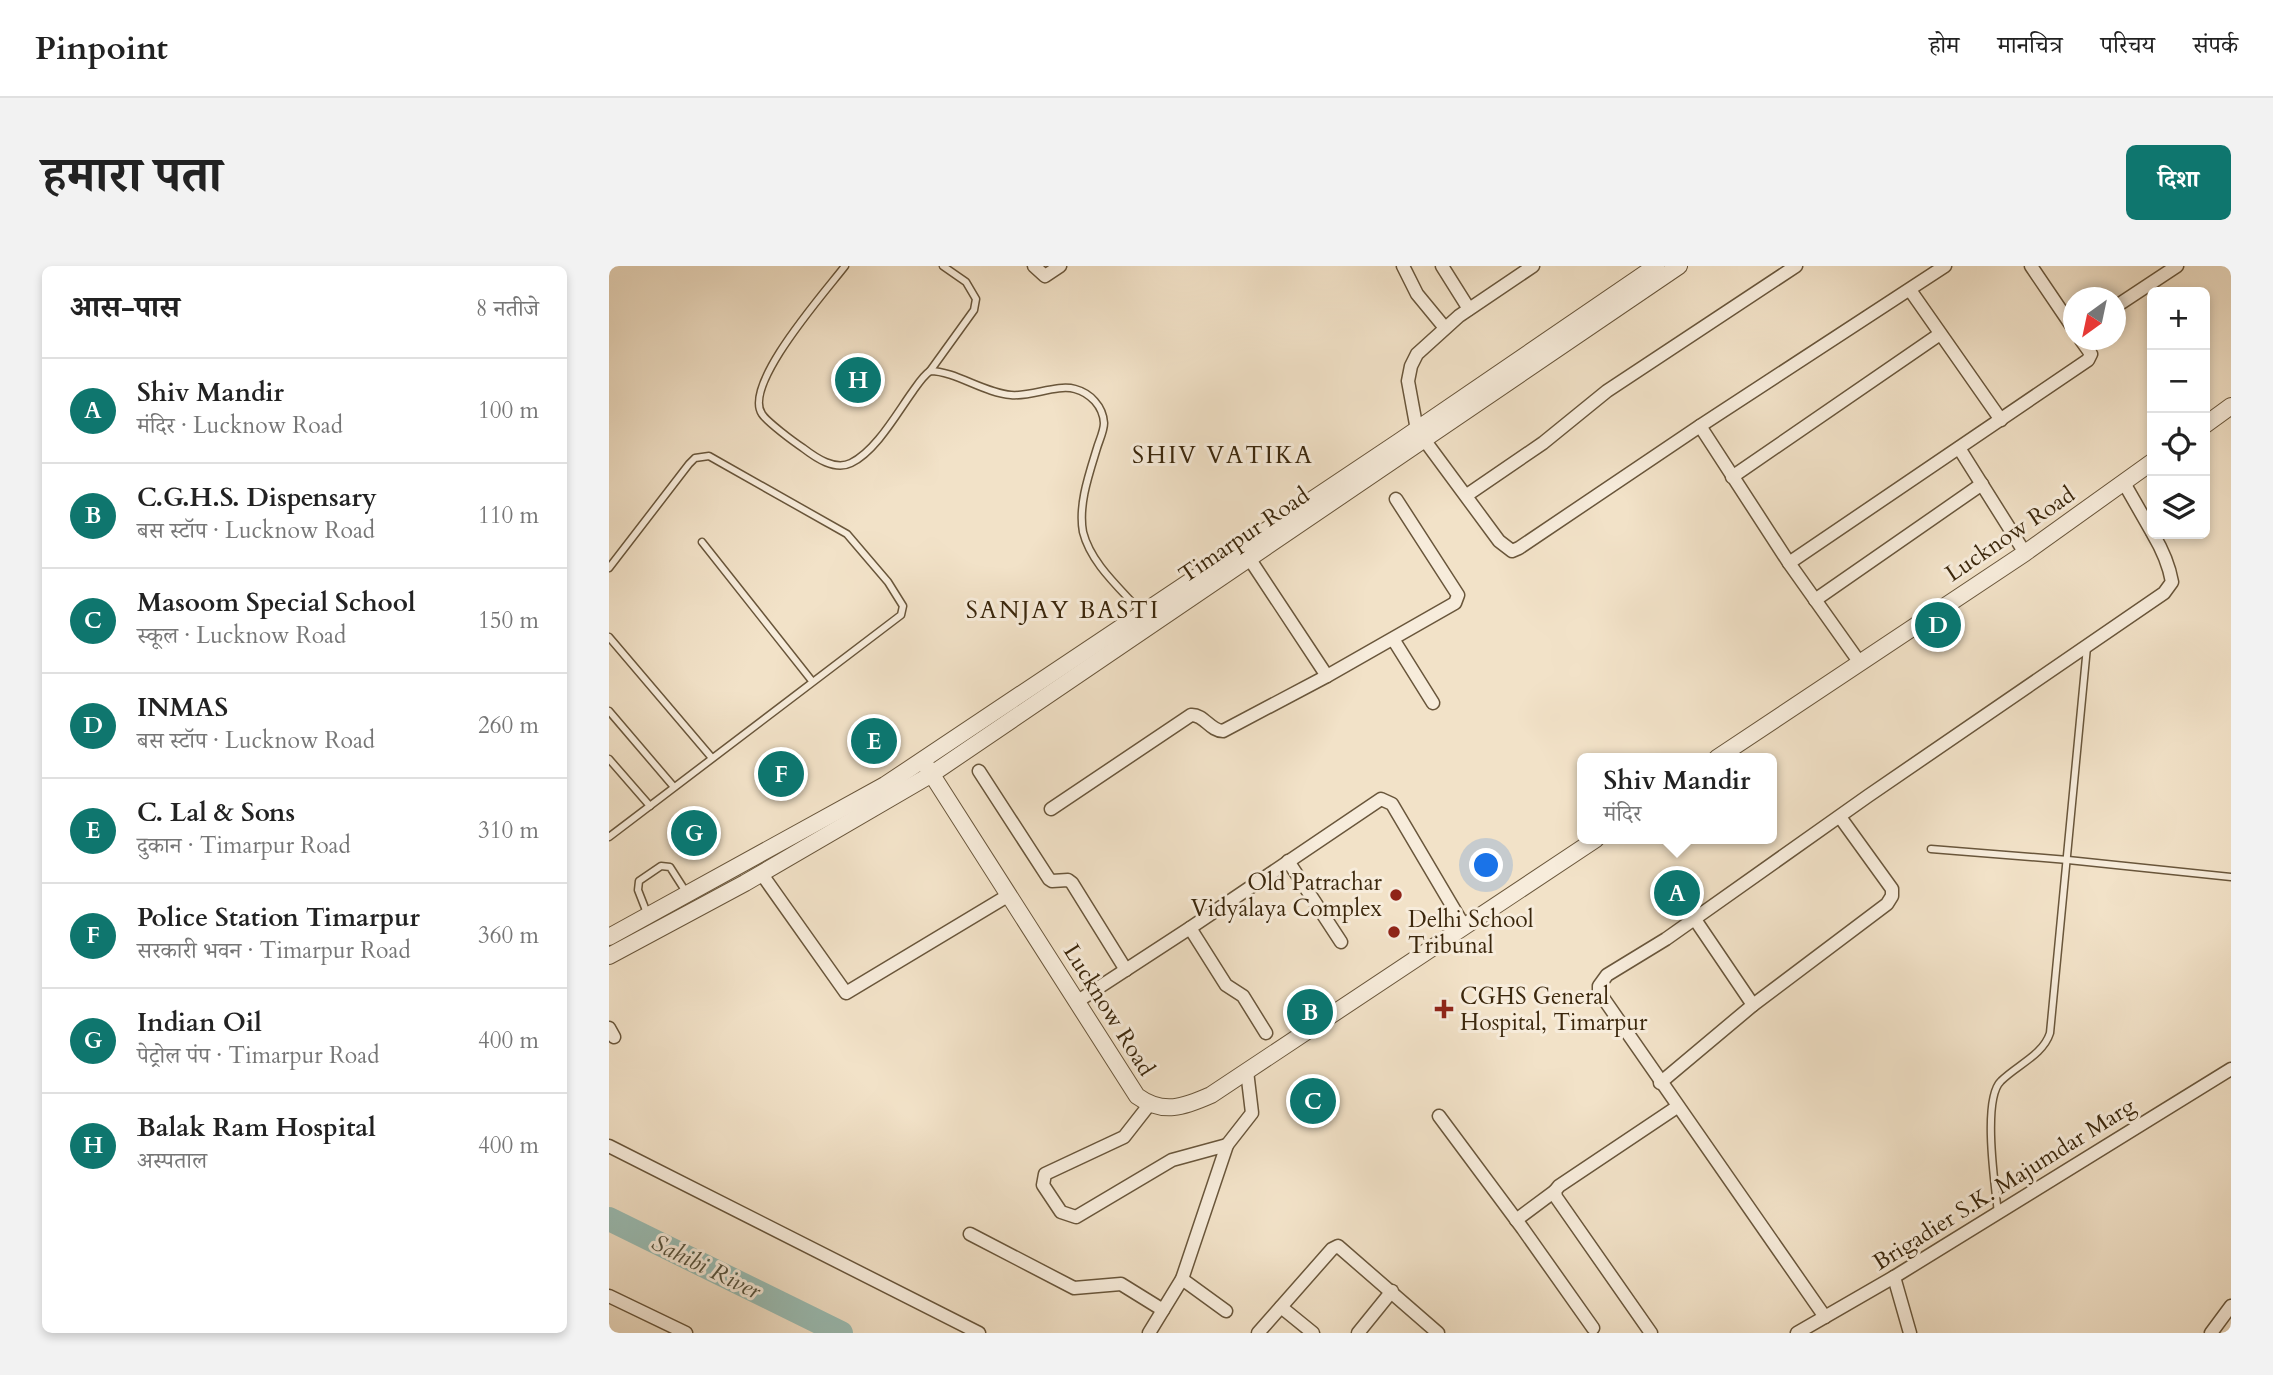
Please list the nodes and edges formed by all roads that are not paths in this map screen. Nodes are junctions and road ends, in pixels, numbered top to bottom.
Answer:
1 (845, 266) edge
2 (943, 266) edge
3 (1034, 266) edge
4 (1060, 266) edge
5 (1403, 266) edge
6 (1442, 266) edge
7 (1533, 266) edge
8 (1656, 266) edge
9 (1679, 266) edge
10 (1796, 266) edge
11 (1945, 266) edge
12 (2031, 266) edge
13 (2177, 266) edge
14 (1910, 290) junction
15 (2126, 300) edge
16 (1469, 309) junction
17 (2063, 312) edge
18 (1445, 328) junction
19 (1940, 334) junction
20 (2088, 350) edge
21 (930, 371) junction
22 (2231, 406) edge
23 (2001, 420) junction
24 (2210, 421) edge
25 (1700, 426) junction
26 (1420, 435) junction
27 (1958, 449) junction
28 (2147, 466) edge
29 (1732, 477) junction
30 (2123, 483) junction
31 (1982, 484) junction
32 (1467, 495) junction
33 (1396, 499) dead end
34 (2147, 523) edge
35 (2156, 539) edge
36 (702, 542) dead end
37 (2025, 553) junction
38 (1249, 558) junction
39 (1789, 563) junction
40 (609, 568) edge
41 (1815, 600) junction
42 (1146, 620) junction
43 (609, 636) edge
44 (1393, 639) junction
45 (2087, 645) junction
46 (1860, 663) junction
47 (1327, 676) junction
48 (812, 681) junction
49 (1433, 703) dead end
50 (609, 711) edge
51 (1725, 753) edge
52 (712, 758) junction
53 (609, 759) edge
54 (922, 761) junction
55 (979, 771) dead end
56 (932, 774) junction
57 (674, 788) junction
58 (650, 806) junction
59 (1051, 809) dead end
60 (1840, 817) junction
61 (609, 837) edge
62 (1588, 844) edge
63 (1931, 849) dead end
64 (2068, 860) junction
65 (1288, 861) junction
66 (761, 873) junction
67 (2231, 877) edge
68 (687, 893) junction
69 (1009, 895) junction
70 (648, 915) junction
71 (1694, 918) junction
72 (1464, 926) junction
73 (1190, 928) junction
74 (609, 937) edge
75 (1341, 943) dead end
76 (609, 956) edge
77 (1126, 970) junction
78 (1078, 1001) junction
79 (1753, 1005) junction
80 (1266, 1033) dead end
81 (2231, 1069) edge
82 (1247, 1071) junction
83 (1660, 1083) junction
84 (1149, 1105) junction
85 (1677, 1107) junction
86 (1439, 1116) dead end
87 (1227, 1145) junction
88 (609, 1146) edge
89 (1555, 1191) junction
90 (1998, 1213) junction
91 (1516, 1220) junction
92 (970, 1234) dead end
93 (1894, 1277) junction
94 (1182, 1279) junction
95 (1392, 1291) junction
96 (609, 1296) edge
97 (2231, 1306) edge
98 (1281, 1307) junction
99 (1163, 1310) junction
100 (1226, 1311) dead end
101 (1825, 1317) junction
102 (1593, 1328) dead end
103 (685, 1333) edge
104 (979, 1333) edge
105 (1149, 1333) edge
106 (1258, 1333) edge
107 (1313, 1333) edge
108 (1359, 1333) edge
109 (1438, 1333) edge
110 (1651, 1333) edge
111 (1797, 1333) edge
112 (1910, 1333) edge
113 (2211, 1333) edge

1 - 21 lane
2 - 21 lane
3 - 4 street
5 - 18 street
6 - 16 street
7 - 16 street
8 - 26 street, Timarpur Road
9 - 26 street, Timarpur Road
10 - 32 street
11 - 14 street
12 - 17 street
13 - 15 street
14 - 19 street
14 - 25 street
16 - 18 street
18 - 26 street
19 - 23 street
19 - 29 street
20 - 23 street
21 - 42 lane
22 - 24 street
23 - 27 street
25 - 29 street
25 - 32 street
26 - 32 street
26 - 38 street, Timarpur Road
26 - 42 street, Timarpur Road
27 - 31 street
27 - 39 street
28 - 30 street, Lucknow Road
29 - 39 street
30 - 34 street
30 - 37 street, Lucknow Road
31 - 37 street
31 - 41 street
33 - 44 street
35 - 45 street
36 - 48 lane
37 - 46 street, Lucknow Road
38 - 42 street, Timarpur Road
38 - 47 street
39 - 41 street
40 - 48 lane
41 - 46 street
42 - 54 street, Timarpur Road
42 - 56 street, Timarpur Road
43 - 52 lane
44 - 47 street
44 - 49 street
45 - 60 street
45 - 64 lane
46 - 51 street, Lucknow Road
47 - 59 street
48 - 52 lane
50 - 57 lane
52 - 57 lane
53 - 58 lane
54 - 56 street, Lucknow Road
54 - 68 street, Timarpur Road
55 - 77 street
56 - 66 street, Timarpur Road
56 - 69 street, Lucknow Road
57 - 58 lane
58 - 61 lane
60 - 71 street
60 - 79 street
62 - 72 street, Lucknow Road
63 - 64 lane
64 - 67 lane
64 - 90 lane
65 - 72 street
65 - 73 street
65 - 75 street
66 - 69 street
66 - 76 street, Timarpur Road
68 - 70 street, Timarpur Road
68 - 70 lane
69 - 78 street, Lucknow Road
70 - 74 street, Timarpur Road
71 - 79 street
71 - 83 street
72 - 82 street, Lucknow Road
73 - 77 street
73 - 80 street
77 - 78 street
78 - 84 street, Lucknow Road
79 - 83 street
81 - 90 street, Brigadier S.K. Majumdar Marg
82 - 84 street, Lucknow Road
82 - 87 street
83 - 85 street
84 - 87 street
85 - 89 street
85 - 101 street
86 - 91 street
87 - 94 street
88 - 104 street
89 - 91 street
89 - 110 street
90 - 93 street, Brigadier S.K. Majumdar Marg
91 - 102 street
92 - 99 street
93 - 101 street, Brigadier S.K. Majumdar Marg
93 - 112 street
94 - 99 street
94 - 100 street
95 - 98 street
95 - 108 street
95 - 109 street
96 - 103 street
97 - 113 street
98 - 106 street
98 - 107 street
99 - 105 street
101 - 111 street, Brigadier S.K. Majumdar Marg

